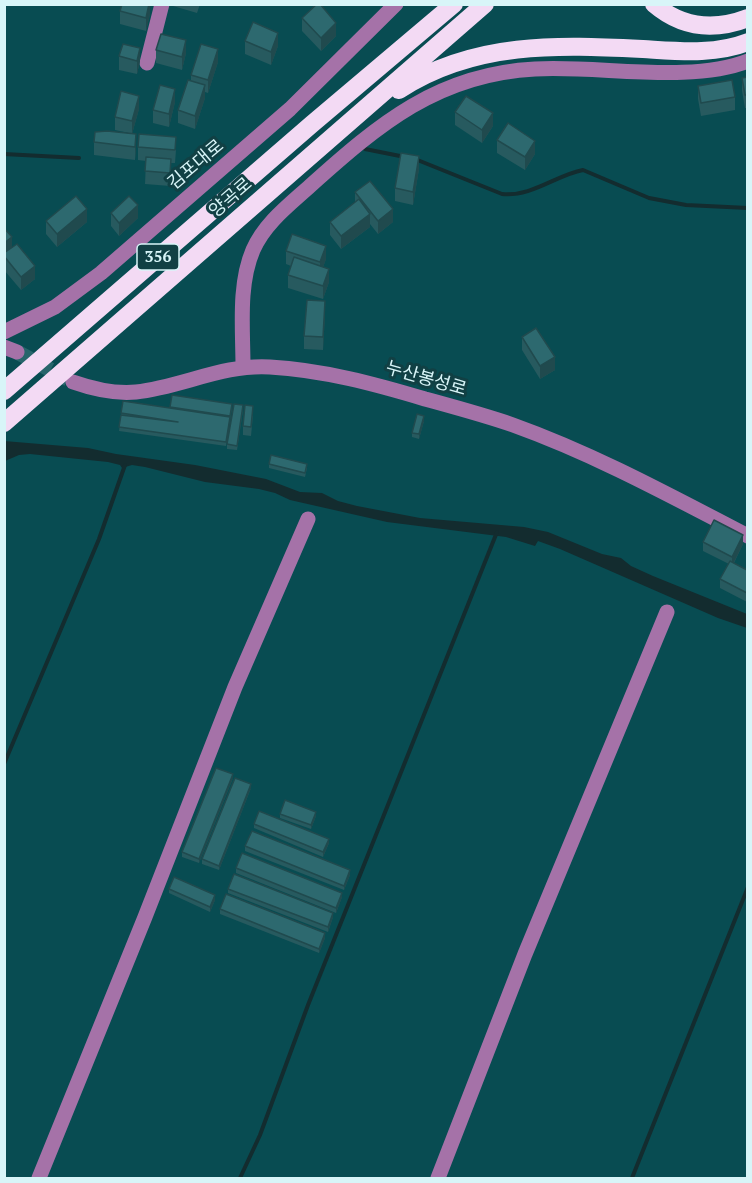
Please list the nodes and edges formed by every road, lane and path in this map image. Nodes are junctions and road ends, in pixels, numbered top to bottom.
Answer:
1 (162, 4) edge
2 (396, 4) edge
3 (435, 4) edge
4 (454, 4) edge
5 (485, 4) edge
6 (654, 4) edge
7 (747, 18) edge
8 (747, 42) edge
9 (747, 61) edge
10 (147, 63) dead end
11 (312, 124) junction
12 (299, 166) junction
13 (4, 332) edge
14 (243, 367) junction
15 (74, 382) tunnel mouth
16 (4, 391) edge
17 (4, 423) edge
18 (308, 519) dead end
19 (747, 536) edge
20 (667, 612) dead end
21 (39, 1179) edge
22 (438, 1179) edge

1 - 10 street
2 - 13 street, 김포대로
3 - 11 highway
4 - 11 highway, 양곡로 / 356
5 - 12 highway, 양곡로 / 356
6 - 7 highway
8 - 12 highway
9 - 14 street
11 - 16 highway, 양곡로 / 356
12 - 17 highway, 양곡로 / 356
14 - 15 street, 누산봉성로
14 - 19 street, 누산봉성로
18 - 21 street
20 - 22 street

